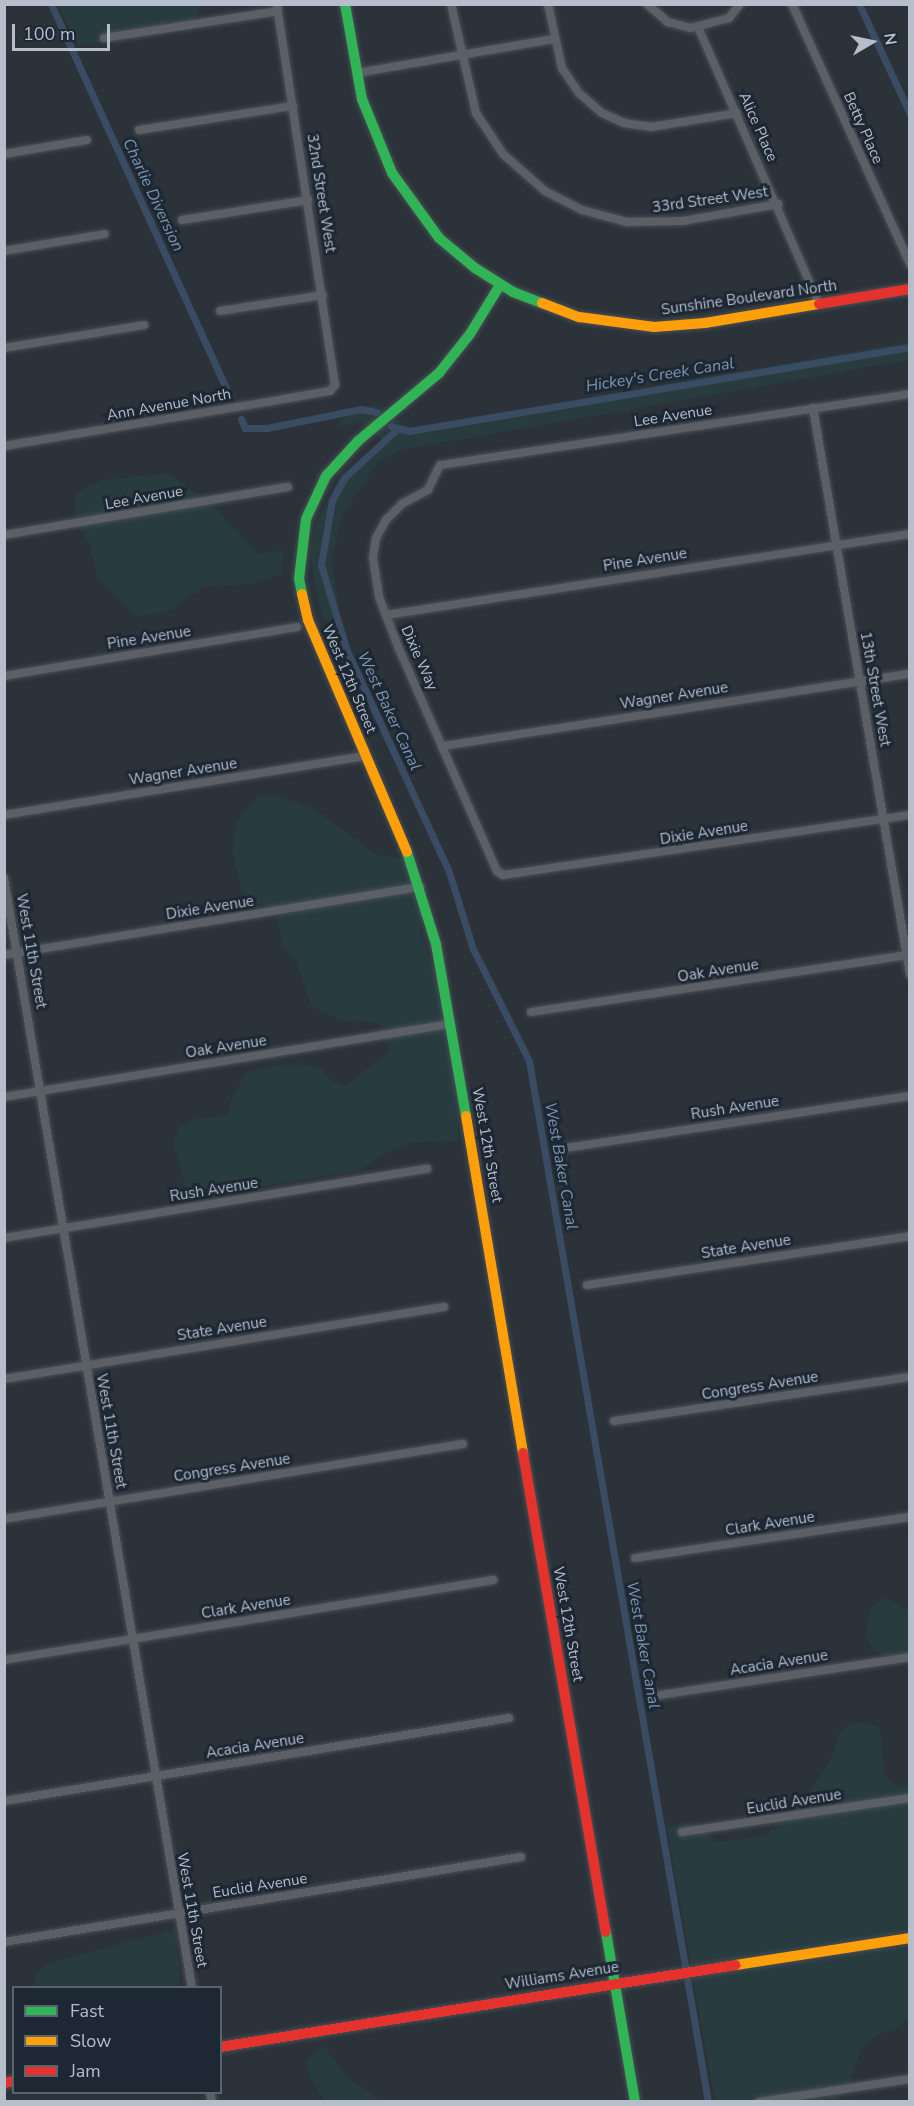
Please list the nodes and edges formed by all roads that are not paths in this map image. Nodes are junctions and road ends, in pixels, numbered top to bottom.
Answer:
1 (345, 4) edge
2 (451, 4) edge
3 (548, 4) edge
4 (647, 4) edge
5 (740, 4) edge
6 (792, 4) edge
7 (277, 8) edge
8 (698, 27) junction
9 (104, 38) dead end
10 (554, 39) junction
11 (460, 56) junction
12 (357, 73) junction
13 (293, 106) junction
14 (737, 113) junction
15 (140, 130) dead end
16 (87, 140) dead end
17 (4, 154) edge
18 (308, 200) junction
19 (778, 204) junction
20 (182, 220) dead end
21 (105, 234) dead end
22 (4, 251) edge
23 (909, 264) edge
24 (500, 285) junction
25 (909, 289) edge
26 (323, 295) junction
27 (819, 304) junction
28 (220, 311) dead end
29 (144, 325) dead end
30 (4, 348) edge
31 (335, 385) joint
32 (909, 394) edge
33 (813, 408) junction
34 (4, 446) edge
35 (440, 465) joint
36 (288, 488) dead end
37 (909, 534) edge
38 (4, 536) edge
39 (836, 545) junction
40 (386, 615) junction
41 (297, 627) dead end
42 (909, 674) edge
43 (4, 676) edge
44 (860, 682) junction
45 (443, 746) junction
46 (366, 756) junction
47 (4, 815) edge
48 (909, 815) edge
49 (884, 819) junction
50 (503, 875) joint
51 (4, 878) edge
52 (420, 887) junction
53 (17, 953) junction
54 (4, 956) edge
55 (908, 956) edge
56 (909, 974) edge
57 (531, 1012) dead end
58 (452, 1024) junction
59 (41, 1091) junction
60 (909, 1096) edge
61 (4, 1097) edge
62 (565, 1148) dead end
63 (427, 1169) dead end
64 (63, 1229) junction
65 (909, 1236) edge
66 (4, 1238) edge
67 (587, 1285) dead end
68 (444, 1307) dead end
69 (87, 1365) junction
70 (909, 1377) edge
71 (4, 1379) edge
72 (614, 1421) dead end
73 (464, 1444) dead end
74 (110, 1502) junction
75 (909, 1517) edge
76 (4, 1520) edge
77 (635, 1558) dead end
78 (493, 1580) dead end
79 (133, 1639) junction
80 (909, 1657) edge
81 (4, 1660) edge
82 (653, 1696) dead end
83 (509, 1718) dead end
84 (156, 1776) junction
85 (909, 1798) edge
86 (4, 1800) edge
87 (682, 1832) dead end
88 (521, 1857) dead end
89 (179, 1913) junction
90 (909, 1938) edge
91 (4, 1942) edge
92 (614, 1983) junction
93 (192, 1986) edge
94 (222, 2047) edge
95 (909, 2079) edge
96 (635, 2102) edge
97 (759, 2102) edge

1 - 12 street, Sunshine Boulevard North
2 - 11 street, 33rd Street West
3 - 10 street
4 - 8 street
5 - 8 street
6 - 23 street, Betty Place
7 - 9 street
7 - 13 street, 32nd Street West
8 - 14 street, Alice Place
10 - 11 street
10 - 14 street
11 - 12 street
11 - 19 street, 33rd Street West
12 - 24 street, Sunshine Boulevard North
13 - 15 street
13 - 18 street, 32nd Street West
14 - 19 street, Alice Place
16 - 17 street
18 - 20 street
18 - 26 street, 32nd Street West
19 - 27 street, Alice Place
21 - 22 street
24 - 27 street, Sunshine Boulevard North
24 - 46 street, West 12th Street
25 - 27 street, Sunshine Boulevard North
26 - 28 street
26 - 31 street, 32nd Street West
29 - 30 street
31 - 34 street, Ann Avenue North
32 - 33 street, Lee Avenue
33 - 35 street, Lee Avenue
33 - 39 street, 13th Street West
35 - 40 street, Dixie Way
36 - 38 street, Lee Avenue
37 - 39 street, Pine Avenue
39 - 40 street, Pine Avenue
39 - 44 street, 13th Street West
40 - 45 street, Dixie Way
41 - 43 street, Pine Avenue
42 - 44 street, Wagner Avenue
44 - 45 street, Wagner Avenue
44 - 49 street, 13th Street West
45 - 50 street, Dixie Way
46 - 47 street, Wagner Avenue
46 - 52 street, West 12th Street
48 - 49 street, Dixie Avenue
49 - 50 street, Dixie Avenue
49 - 55 street, 13th Street West
51 - 53 street, West 11th Street
52 - 53 street, Dixie Avenue
52 - 58 street, West 12th Street
53 - 54 street, Dixie Avenue
53 - 59 street, West 11th Street
55 - 56 street, 13th Street West
55 - 57 street, Oak Avenue
58 - 59 street, Oak Avenue
58 - 92 street, West 12th Street
59 - 61 street, Oak Avenue
59 - 64 street, West 11th Street
60 - 62 street, Rush Avenue
63 - 64 street, Rush Avenue
64 - 66 street, Rush Avenue
64 - 69 street, West 11th Street
65 - 67 street, State Avenue
68 - 69 street, State Avenue
69 - 71 street, State Avenue
69 - 74 street, West 11th Street
70 - 72 street, Congress Avenue
73 - 74 street, Congress Avenue
74 - 76 street, Congress Avenue
74 - 79 street, West 11th Street
75 - 77 street, Clark Avenue
78 - 79 street, Clark Avenue
79 - 81 street, Clark Avenue
79 - 84 street, West 11th Street
80 - 82 street, Acacia Avenue
83 - 84 street, Acacia Avenue
84 - 86 street, Acacia Avenue
84 - 89 street, West 11th Street
85 - 87 street, Euclid Avenue
88 - 89 street, Euclid Avenue
89 - 91 street, Euclid Avenue
89 - 93 street, West 11th Street
90 - 92 street, Williams Avenue
92 - 94 street, Williams Avenue
92 - 96 street, West 12th Street
95 - 97 street

